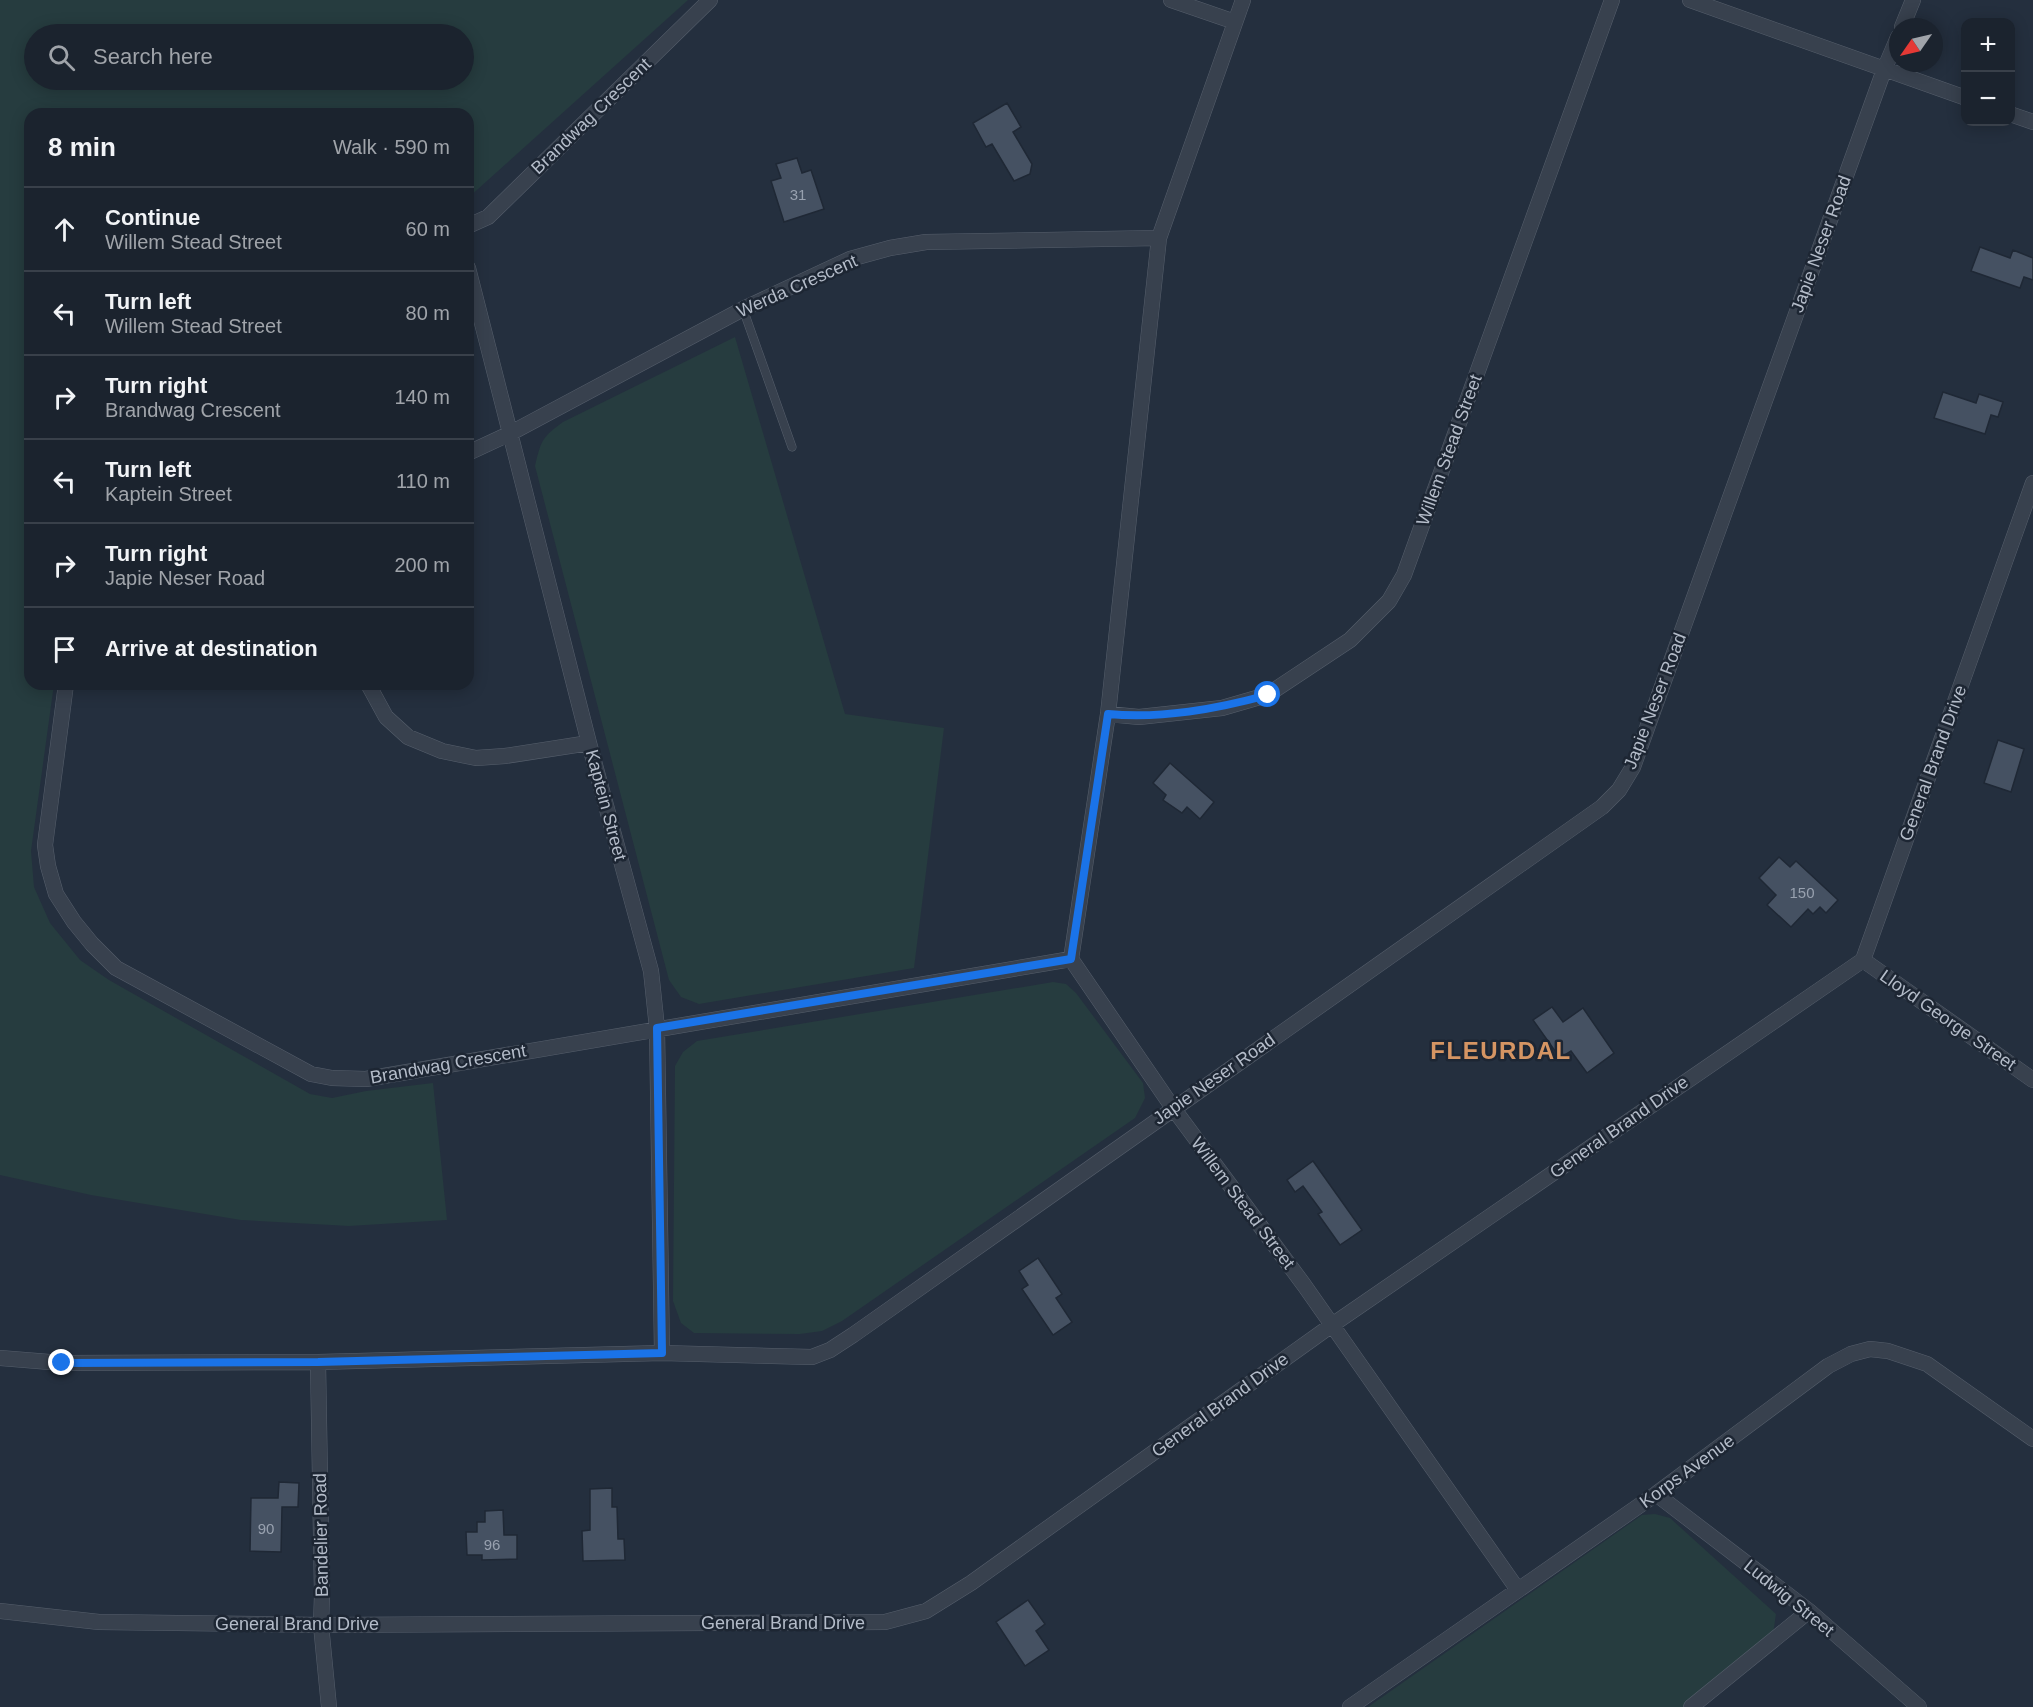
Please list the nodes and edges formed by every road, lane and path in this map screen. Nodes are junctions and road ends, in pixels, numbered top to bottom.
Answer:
1 (710, 0) edge
2 (1171, 0) edge
3 (1243, 0) edge
4 (1612, 0) edge
5 (1690, 0) edge
6 (1913, 0) edge
7 (1906, 18) edge
8 (1234, 22) junction
9 (1889, 58) edge
10 (1884, 70) junction
11 (1961, 97) edge
12 (2015, 116) edge
13 (2033, 122) edge
14 (474, 223) edge
15 (1159, 238) junction
16 (474, 291) edge
17 (743, 309) junction
18 (511, 434) junction
19 (792, 447) dead end
20 (474, 450) edge
21 (2033, 483) edge
22 (65, 690) edge
23 (371, 690) edge
24 (1108, 714) junction
25 (589, 743) junction
26 (1071, 959) junction
27 (1863, 960) junction
28 (657, 1028) junction
29 (2033, 1080) edge
30 (1173, 1108) junction
31 (1332, 1325) junction
32 (662, 1353) junction
33 (0, 1358) edge
34 (318, 1362) junction
35 (2033, 1439) edge
36 (1656, 1494) junction
37 (1518, 1590) junction
38 (0, 1611) edge
39 (1809, 1611) junction
40 (321, 1625) junction
41 (329, 1707) edge
42 (1350, 1707) edge
43 (1691, 1707) edge
44 (1918, 1707) edge

1 - 14 street, Brandwag Crescent
2 - 8 street
3 - 8 street
4 - 24 street, Willem Stead Street
5 - 10 street
6 - 7 street
8 - 15 street
9 - 10 street, Japie Neser Road
10 - 11 street
10 - 30 street, Japie Neser Road
12 - 13 street
15 - 17 street, Werda Crescent
15 - 24 street
16 - 18 street, Kaptein Street
17 - 18 street, Werda Crescent
17 - 19 lane
18 - 20 street, Werda Crescent
18 - 25 street, Kaptein Street
21 - 27 street, General Brand Drive
22 - 28 street, Brandwag Crescent
23 - 25 street
24 - 26 street
25 - 28 street, Kaptein Street
26 - 28 street, Brandwag Crescent
26 - 30 street, Willem Stead Street
27 - 29 street, Lloyd George Street
27 - 31 street, General Brand Drive
28 - 32 street, Kaptein Street
30 - 31 street, Willem Stead Street
30 - 32 street, Japie Neser Road
31 - 37 street, Willem Stead Street
31 - 40 street, General Brand Drive
32 - 34 street, Japie Neser Road
33 - 34 street, Japie Neser Road
34 - 40 street, Bandelier Road
35 - 36 street, Korps Avenue
36 - 37 street, Korps Avenue
36 - 39 street, Ludwig Street
37 - 42 street, Korps Avenue
38 - 40 street, General Brand Drive
39 - 43 street
39 - 44 street, Ludwig Street
40 - 41 street, Bandelier Road

